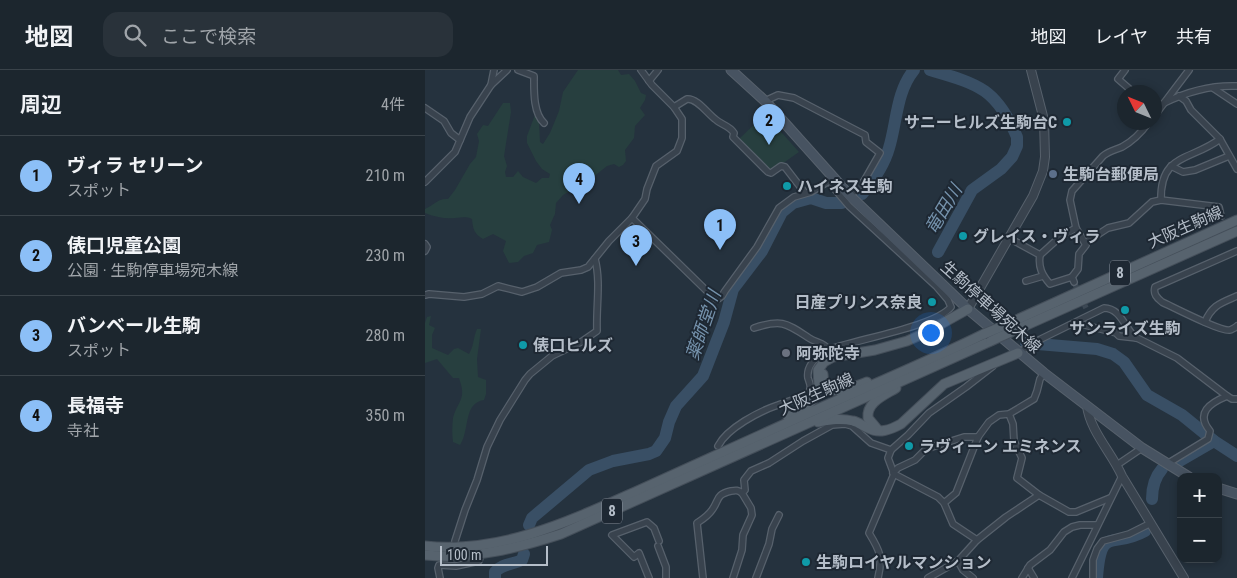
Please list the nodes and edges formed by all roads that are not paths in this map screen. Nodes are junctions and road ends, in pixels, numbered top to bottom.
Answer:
1 (494, 70) edge
2 (507, 70) edge
3 (518, 70) edge
4 (641, 70) edge
5 (658, 70) edge
6 (731, 70) edge
7 (1031, 70) edge
8 (1125, 70) edge
9 (1189, 70) edge
10 (649, 81) junction
11 (491, 85) junction
12 (1125, 85) edge
13 (1237, 86) edge
14 (1213, 88) junction
15 (1179, 96) junction
16 (765, 102) junction
17 (1164, 103) joint
18 (1237, 104) edge
19 (425, 108) edge
20 (674, 108) junction
21 (544, 123) dead end
22 (1143, 130) edge
23 (1220, 139) junction
24 (460, 140) junction
25 (1229, 156) junction
26 (1171, 166) junction
27 (1237, 169) edge
28 (425, 182) edge
29 (833, 182) junction
30 (805, 194) junction
31 (851, 196) junction
32 (1161, 200) junction
33 (1221, 216) dead end
34 (632, 218) junction
35 (1237, 220) edge
36 (1076, 228) junction
37 (1237, 231) edge
38 (1009, 238) junction
39 (1085, 243) junction
40 (425, 244) edge
41 (425, 251) edge
42 (1237, 251) edge
43 (1040, 255) junction
44 (595, 259) junction
45 (1043, 276) junction
46 (1026, 281) dead end
47 (425, 295) edge
48 (1237, 296) edge
49 (969, 308) junction
50 (1086, 308) tunnel mouth
51 (1089, 315) junction
52 (1077, 322) junction
53 (1205, 322) junction
54 (1237, 326) edge
55 (755, 328) dead end
56 (1007, 329) junction
57 (1137, 338) junction
58 (831, 353) junction
59 (1018, 353) junction
60 (998, 361) junction
61 (928, 365) junction
62 (1044, 373) junction
63 (1227, 396) junction
64 (1237, 399) edge
65 (1087, 406) junction
66 (1009, 414) junction
67 (790, 431) junction
68 (880, 432) junction
69 (978, 437) junction
70 (743, 444) junction
71 (718, 446) dead end
72 (1142, 448) junction
73 (891, 450) junction
74 (1167, 464) junction
75 (1117, 465) junction
76 (1182, 473) edge
77 (893, 474) junction
78 (1122, 476) junction
79 (1028, 486) junction
80 (1222, 489) edge
81 (742, 492) junction
82 (1237, 494) edge
83 (1039, 496) junction
84 (1111, 498) junction
85 (1029, 502) junction
86 (944, 503) junction
87 (779, 515) dead end
88 (1151, 523) junction
89 (1097, 525) junction
90 (977, 540) junction
91 (455, 541) dead end
92 (425, 546) edge
93 (481, 554) junction
94 (425, 556) edge
95 (958, 561) junction
96 (1028, 568) junction
97 (440, 578) edge
98 (649, 578) edge
99 (666, 578) edge
100 (703, 578) edge
101 (733, 578) edge
102 (756, 578) edge
103 (878, 578) edge
104 (928, 578) edge
105 (973, 578) edge
106 (1022, 578) edge
107 (1034, 578) edge
108 (1072, 578) edge
109 (1093, 578) edge
110 (1184, 578) edge

1 - 11 street
2 - 11 street
3 - 21 street
4 - 10 street
5 - 10 street
6 - 16 main road, 生駒停車場宛木線
7 - 38 street
8 - 12 street
9 - 17 street
10 - 20 street
11 - 24 street
13 - 14 street
14 - 15 street
14 - 18 street
15 - 17 street
15 - 23 street
16 - 29 main road, 生駒停車場宛木線
16 - 31 street
19 - 24 street
20 - 30 street
20 - 34 street
22 - 36 street
23 - 25 street
23 - 26 street
24 - 28 street
25 - 26 street
25 - 27 street
26 - 32 street
29 - 30 street
29 - 31 main road, 生駒停車場宛木線
29 - 58 street
30 - 34 street
31 - 49 main road, 生駒停車場宛木線
32 - 33 street
32 - 39 street
34 - 44 street
35 - 56 main road, 大阪生駒線 / 8
36 - 39 street
36 - 43 street
37 - 56 main road, 大阪生駒線 / 8
38 - 43 street
38 - 49 street
39 - 45 street
40 - 41 street
42 - 53 street
43 - 45 street
44 - 47 street
44 - 91 street
45 - 46 street
48 - 53 street
49 - 58 main road
49 - 59 main road, 生駒停車場宛木線
50 - 51 street
51 - 52 street
51 - 57 street
52 - 57 street
52 - 59 street
53 - 54 street
55 - 58 street
56 - 61 main road, 大阪生駒線 / 8, bridge
57 - 63 street
58 - 61 main road
58 - 70 main road
58 - 71 street
59 - 60 main road
59 - 62 main road, 生駒停車場宛木線
60 - 68 main road
60 - 73 street
61 - 67 main road, 大阪生駒線 / 8
61 - 68 main road
61 - 70 main road, 大阪生駒線 / 8
62 - 65 main road, 生駒停車場宛木線
62 - 66 street
63 - 64 street
63 - 74 street
65 - 72 main road, 生駒停車場宛木線
65 - 75 street
66 - 69 street
66 - 79 street
67 - 68 main road
67 - 93 main road, 大阪生駒線 / 8
69 - 77 street
69 - 86 street
70 - 92 main road, 大阪生駒線 / 8
72 - 74 main road, 生駒停車場宛木線
72 - 75 street
73 - 77 street
73 - 81 street
74 - 76 main road, 生駒停車場宛木線
75 - 78 street
77 - 86 street
77 - 103 street
78 - 84 street
78 - 88 street
79 - 83 street
79 - 85 street
80 - 82 main road
81 - 100 street
81 - 101 street
83 - 84 street
83 - 85 street
84 - 89 street
85 - 90 street
86 - 90 street
87 - 102 street
88 - 109 street
88 - 110 street
89 - 96 street
89 - 108 street
90 - 95 street
93 - 94 main road, 大阪生駒線 / 8
93 - 97 street
95 - 104 street
95 - 105 street
96 - 106 street
96 - 107 street
98 - 99 street

